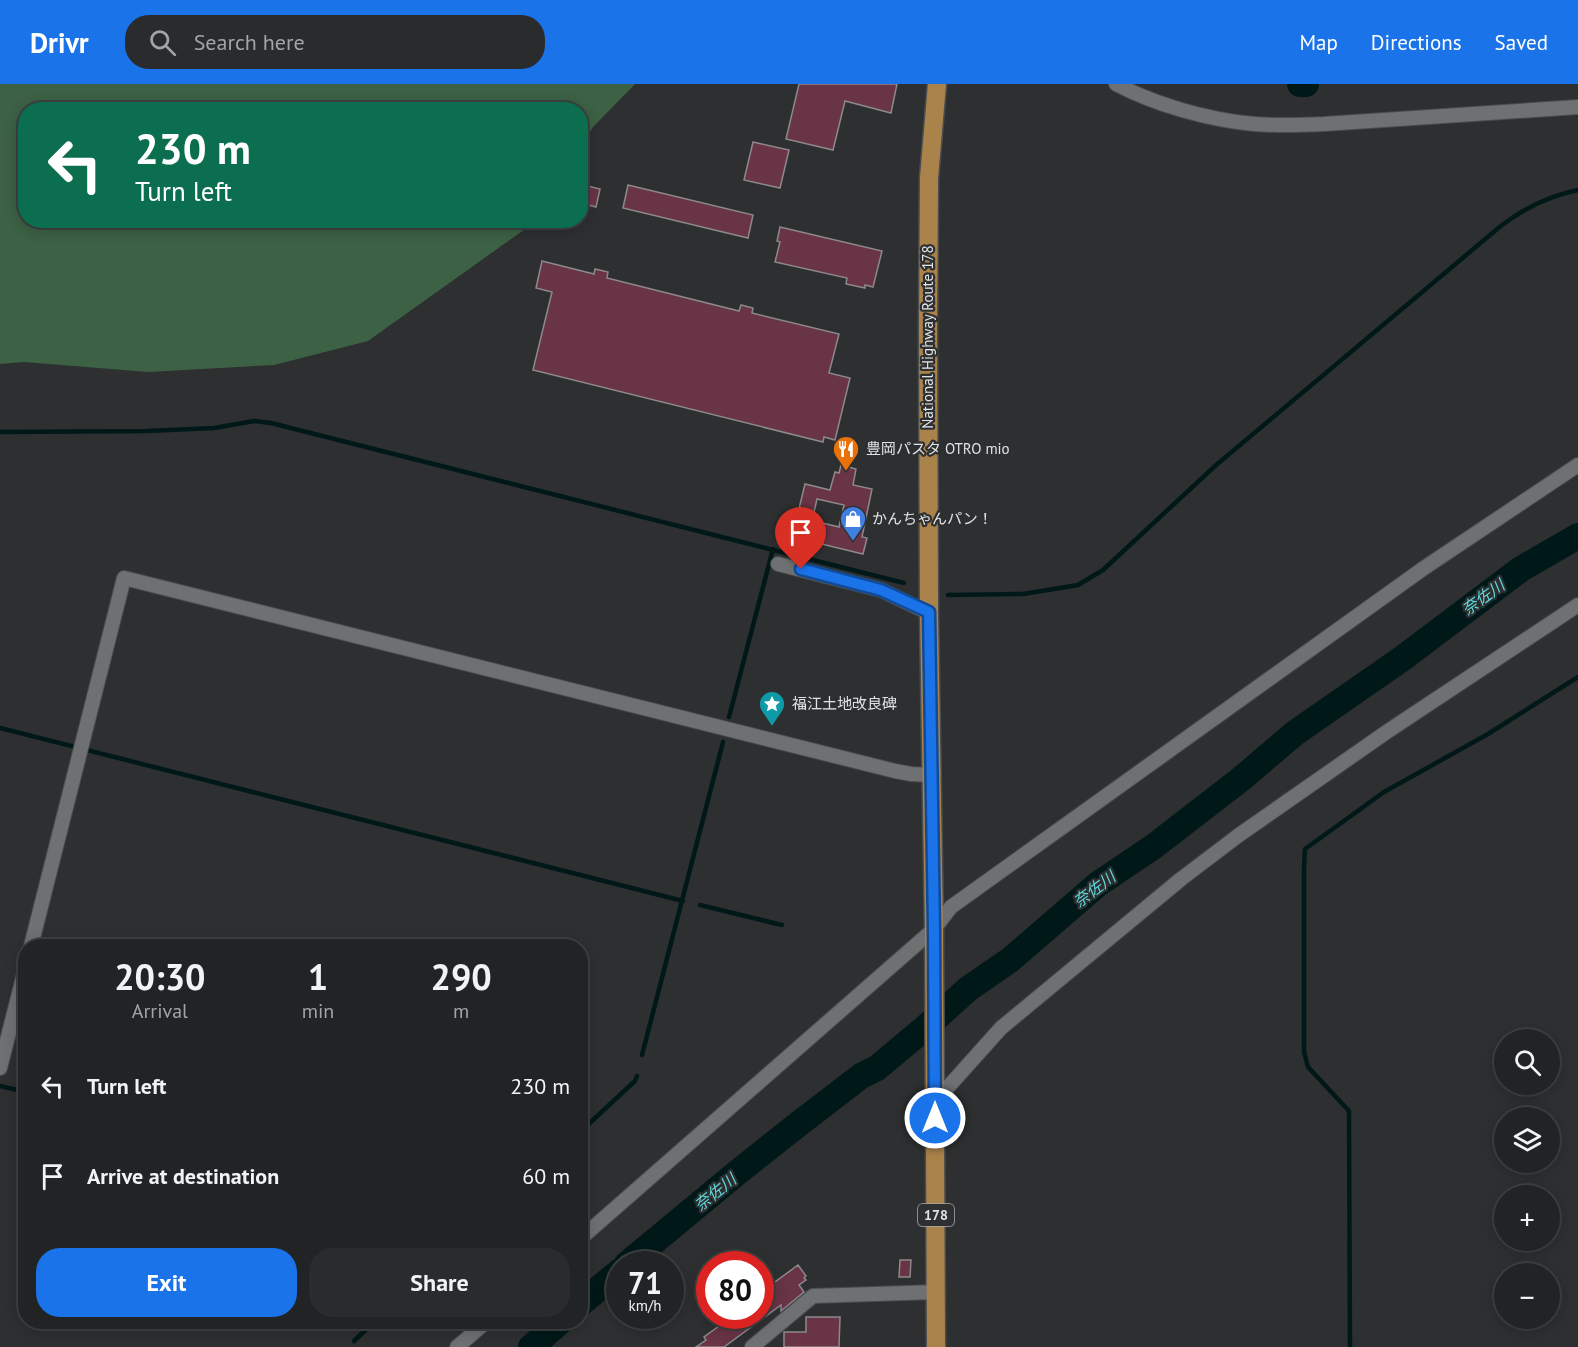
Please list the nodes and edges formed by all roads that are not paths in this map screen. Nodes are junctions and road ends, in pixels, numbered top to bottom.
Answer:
1 (937, 84) edge
2 (1116, 84) edge
3 (1578, 107) edge
4 (1578, 465) edge
5 (778, 564) dead end
6 (1578, 605) edge
7 (929, 612) junction
8 (932, 775) junction
9 (934, 936) junction
10 (32, 939) edge
11 (18, 997) edge
12 (0, 1068) edge
13 (935, 1089) junction
14 (588, 1232) edge
15 (936, 1292) junction
16 (478, 1329) edge
17 (457, 1347) edge
18 (752, 1347) edge
19 (936, 1347) edge

1 - 7 highway, National Highway Route 178 / 178
2 - 3 street
4 - 9 street
5 - 7 street
6 - 13 street
7 - 8 highway, National Highway Route 178 / 178
8 - 9 highway, National Highway Route 178 / 178
8 - 10 street
9 - 13 highway, National Highway Route 178 / 178
9 - 14 street
11 - 12 street
13 - 15 highway, National Highway Route 178 / 178
15 - 18 street
15 - 19 highway, National Highway Route 178 / 178
16 - 17 street

